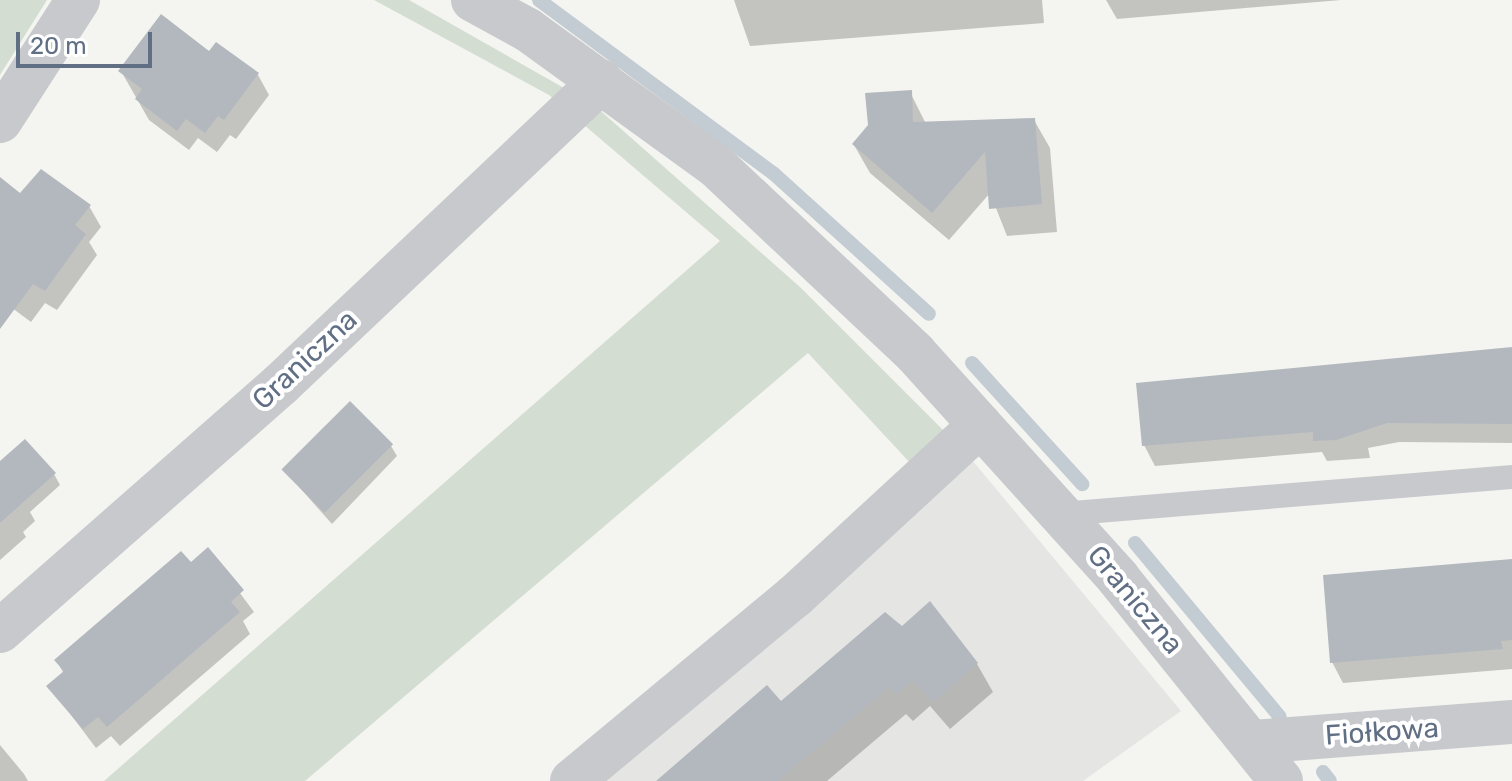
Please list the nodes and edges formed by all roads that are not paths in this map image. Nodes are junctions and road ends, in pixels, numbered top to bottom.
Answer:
1 (78, 0) edge
2 (473, 0) edge
3 (601, 81) junction
4 (0, 121) edge
5 (980, 425) junction
6 (1512, 477) edge
7 (1061, 514) junction
8 (0, 631) edge
9 (1512, 722) edge
10 (1252, 742) junction
11 (572, 781) edge
12 (1281, 781) edge

1 - 4 street
2 - 3 street, Graniczna
3 - 5 street, Graniczna
3 - 8 street, Graniczna
5 - 7 street, Graniczna
5 - 11 street
6 - 7 lane
7 - 10 street, Graniczna
9 - 10 street, Fiołkowa
10 - 12 street, Graniczna

